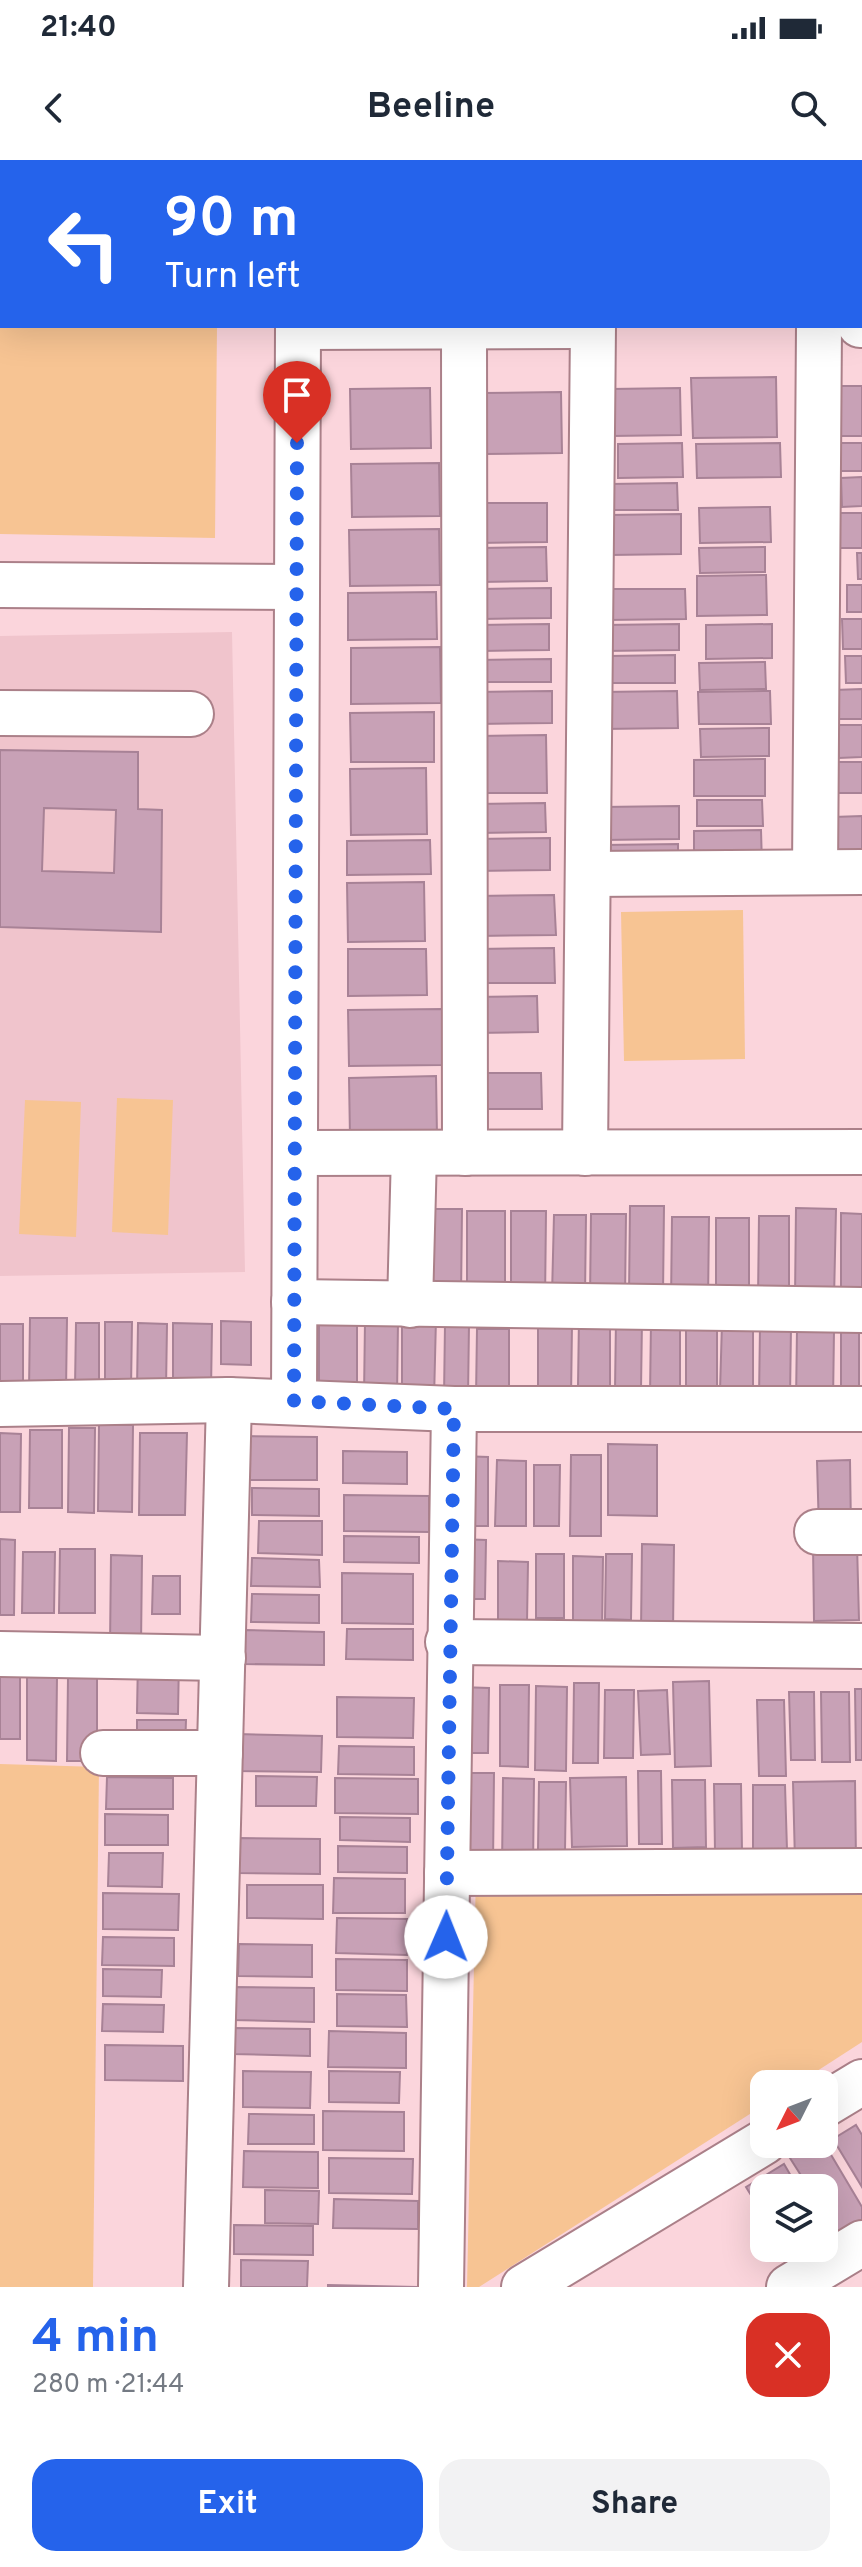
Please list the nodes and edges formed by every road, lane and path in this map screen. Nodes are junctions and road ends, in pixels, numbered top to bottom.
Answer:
1 (298, 328) edge
2 (464, 328) edge
3 (593, 328) edge
4 (819, 328) edge
5 (0, 585) edge
6 (297, 587) junction
7 (0, 713) edge
8 (191, 714) dead end
9 (815, 872) junction
10 (862, 872) edge
11 (588, 874) junction
12 (862, 1152) edge
13 (295, 1153) junction
14 (414, 1153) junction
15 (465, 1153) junction
16 (585, 1153) junction
17 (294, 1302) junction
18 (410, 1305) junction
19 (862, 1310) edge
20 (229, 1400) junction
21 (294, 1401) junction
22 (0, 1404) edge
23 (454, 1409) junction
24 (862, 1409) edge
25 (817, 1532) dead end
26 (862, 1532) edge
27 (448, 1642) junction
28 (862, 1646) edge
29 (0, 1654) edge
30 (223, 1658) junction
31 (103, 1753) dead end
32 (220, 1753) junction
33 (862, 1871) edge
34 (447, 1873) junction
35 (862, 2082) edge
36 (838, 2097) edge
37 (750, 2150) edge
38 (862, 2243) edge
39 (206, 2287) edge
40 (441, 2287) edge
41 (524, 2287) edge
42 (789, 2287) edge

1 - 6 street
2 - 15 street
3 - 11 street
4 - 9 street
5 - 6 street
6 - 13 street
7 - 8 street
9 - 10 street
9 - 11 street
11 - 16 street
12 - 16 street
13 - 14 street
13 - 17 street
14 - 15 street
14 - 18 street
15 - 16 street
17 - 18 street
17 - 21 street
18 - 19 street
20 - 21 street
20 - 22 street
20 - 30 street
21 - 23 street
23 - 24 street
23 - 27 street
25 - 26 street
27 - 28 street
27 - 34 street
29 - 30 street
30 - 32 street
31 - 32 street
32 - 39 street
33 - 34 street
34 - 40 street
35 - 36 street
37 - 41 street
38 - 42 street

